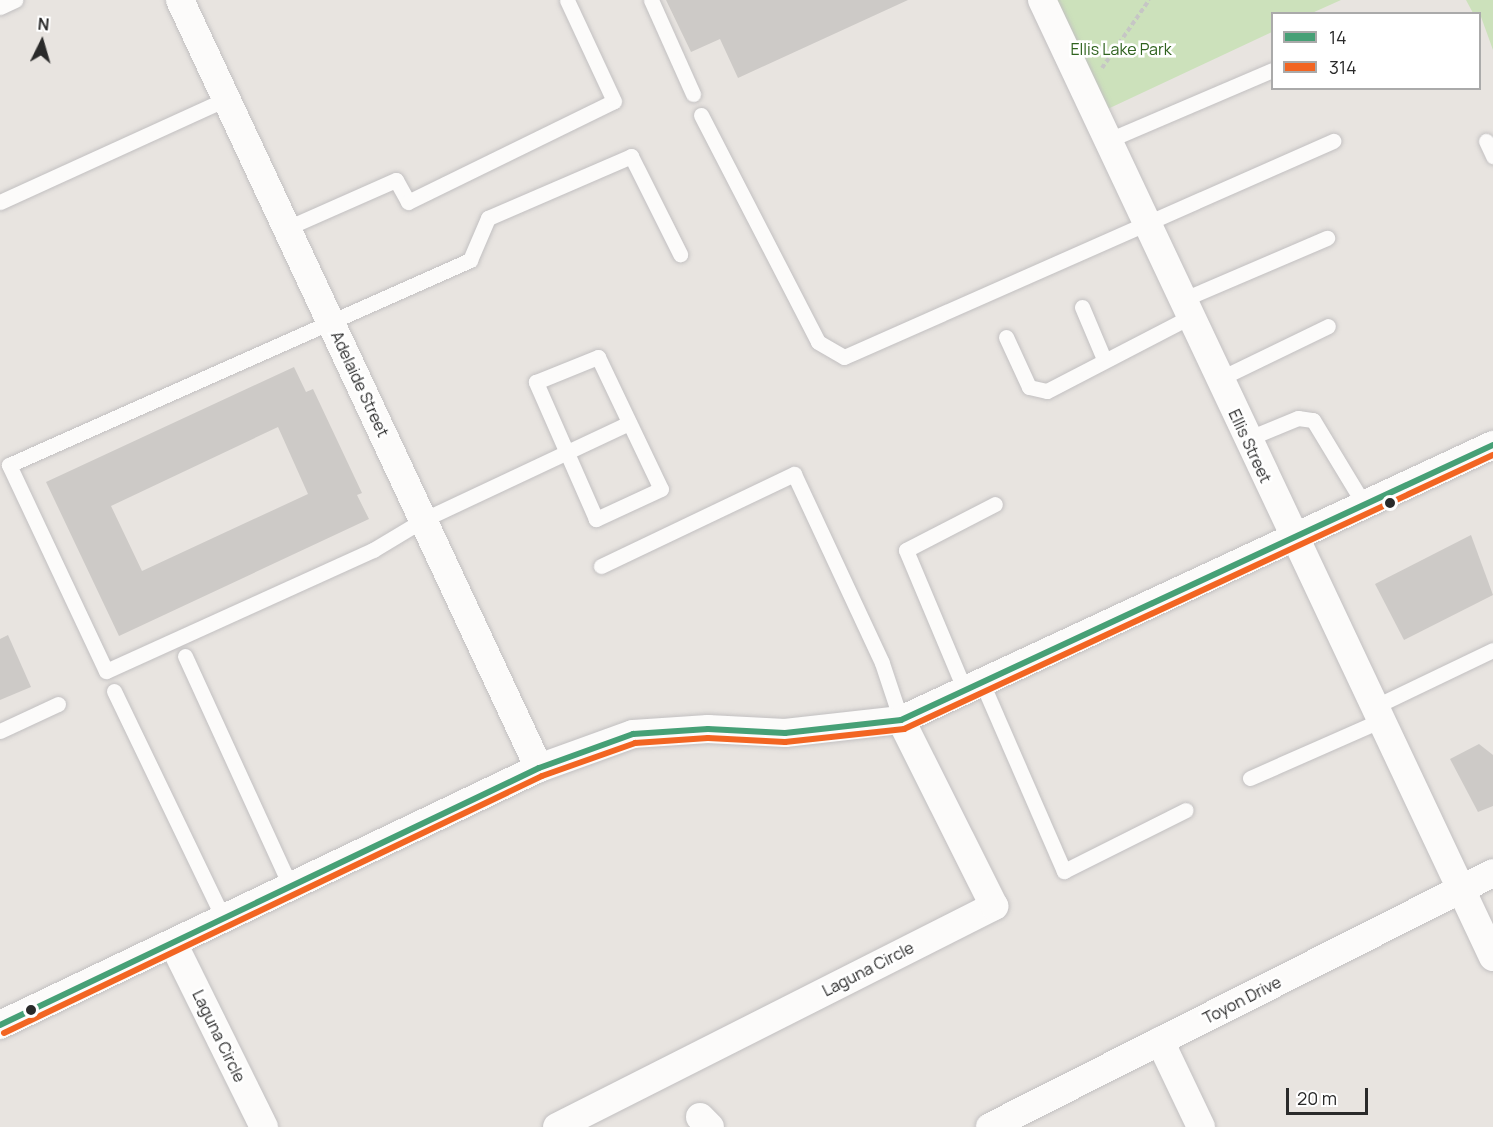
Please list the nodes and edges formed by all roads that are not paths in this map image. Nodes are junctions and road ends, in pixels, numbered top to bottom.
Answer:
1 (15, 0) edge
2 (567, 0) edge
3 (651, 0) edge
4 (1042, 0) edge
5 (185, 2) edge
6 (0, 7) edge
7 (1271, 70) edge
8 (693, 93) dead end
9 (226, 99) junction
10 (701, 115) dead end
11 (1108, 140) junction
12 (1333, 141) dead end
13 (1486, 141) dead end
14 (1493, 156) edge
15 (0, 202) edge
16 (1145, 220) junction
17 (287, 228) junction
18 (1327, 238) dead end
19 (680, 254) dead end
20 (1082, 307) dead end
21 (1186, 308) junction
22 (331, 322) junction
23 (1328, 326) dead end
24 (1006, 337) dead end
25 (1104, 359) junction
26 (1219, 379) junction
27 (629, 423) junction
28 (1247, 439) junction
29 (1493, 445) edge
30 (567, 453) junction
31 (996, 504) dead end
32 (1365, 506) junction
33 (423, 520) junction
34 (1293, 540) junction
35 (601, 566) dead end
36 (1493, 650) edge
37 (185, 656) dead end
38 (974, 689) junction
39 (114, 691) dead end
40 (58, 704) dead end
41 (1376, 714) junction
42 (901, 720) junction
43 (0, 731) edge
44 (539, 768) junction
45 (1250, 778) dead end
46 (1186, 810) dead end
47 (1493, 873) edge
48 (291, 890) junction
49 (1460, 890) junction
50 (225, 922) junction
51 (174, 945) junction
52 (1493, 957) edge
53 (0, 1025) edge
54 (1160, 1041) junction
55 (264, 1127) edge
56 (557, 1127) edge
57 (990, 1127) edge
58 (1201, 1127) edge

1 - 6 lane
2 - 17 lane
3 - 8 lane
4 - 11 street, Ellis Street
5 - 9 street, Adelaide Street
7 - 11 lane
9 - 15 lane
9 - 17 street, Adelaide Street
10 - 16 lane
11 - 16 street, Ellis Street
12 - 16 lane
13 - 14 lane
16 - 21 street, Ellis Street
17 - 22 street, Adelaide Street
18 - 21 lane
19 - 22 lane
20 - 25 lane
21 - 25 lane
21 - 26 street, Ellis Street
22 - 33 street, Adelaide Street
22 - 33 lane
23 - 26 lane
24 - 25 lane
26 - 28 street, Ellis Street
27 - 30 lane
27 - 30 lane
27 - 30 lane
28 - 32 lane
28 - 34 street, Ellis Street
29 - 32 street
30 - 33 lane
31 - 38 lane
32 - 34 street
33 - 44 street, Adelaide Street
34 - 38 street
34 - 41 street, Ellis Street
35 - 42 lane
36 - 41 lane
37 - 48 lane
38 - 42 street
38 - 46 lane
39 - 50 lane
40 - 43 lane
41 - 45 lane
41 - 49 street, Ellis Street
42 - 44 street
42 - 56 street, Laguna Circle
44 - 48 street
47 - 49 street, Toyon Drive
48 - 50 street
49 - 52 street, Ellis Street
49 - 54 street, Toyon Drive
50 - 51 street
51 - 53 street
51 - 55 street, Laguna Circle
54 - 57 street, Toyon Drive
54 - 58 street

